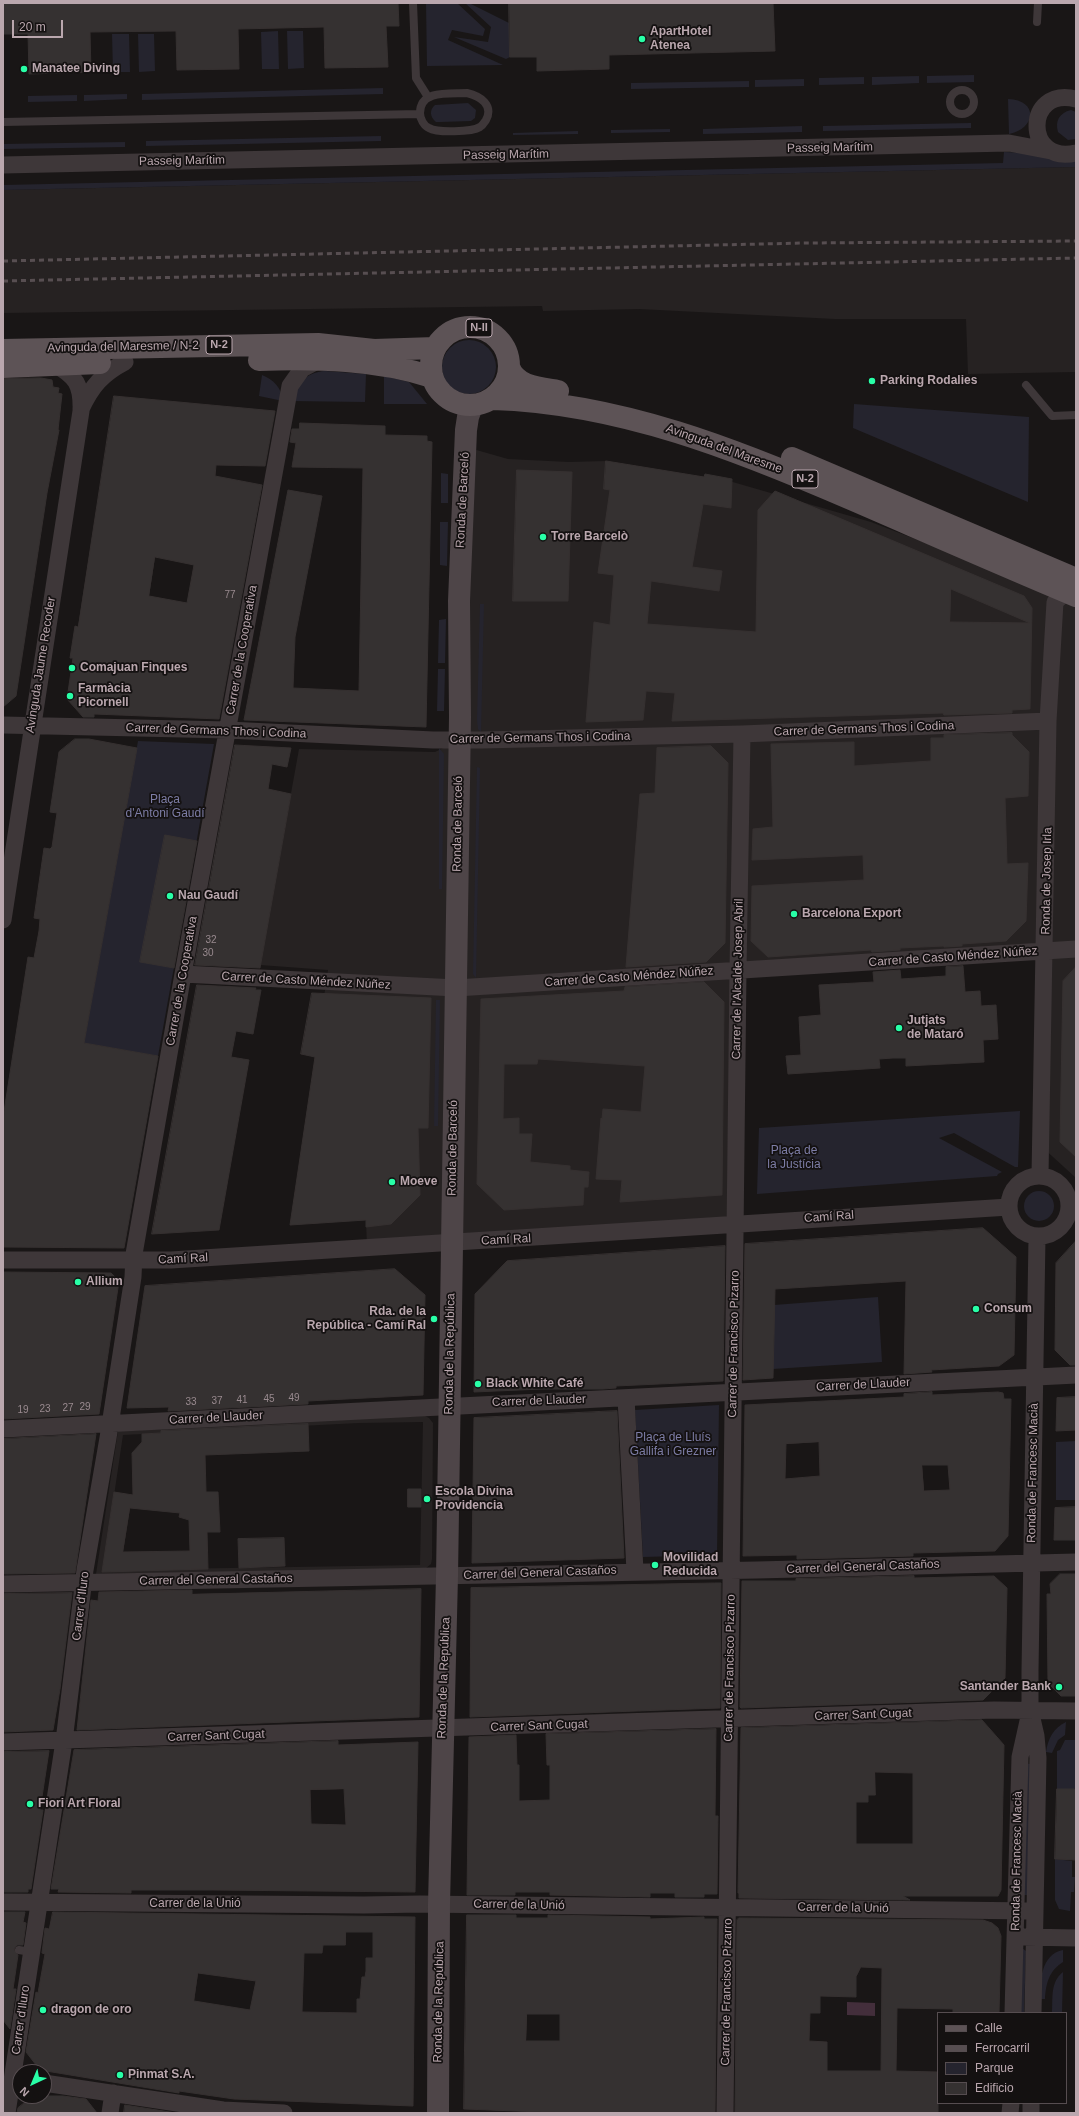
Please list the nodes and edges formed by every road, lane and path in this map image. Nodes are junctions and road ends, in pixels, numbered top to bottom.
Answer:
1 (413, 3) edge
2 (1038, 3) edge
3 (1037, 22) dead end
4 (428, 98) junction
5 (1076, 99) edge
6 (420, 114) junction
7 (3, 122) edge
8 (1036, 125) junction
9 (1009, 143) junction
10 (1051, 151) junction
11 (1076, 153) edge
12 (3, 166) edge
13 (435, 348) junction
14 (3, 350) edge
15 (318, 360) junction
16 (125, 362) junction
17 (54, 364) junction
18 (3, 367) edge
19 (509, 367) junction
20 (432, 377) junction
21 (1026, 385) dead end
22 (493, 399) junction
23 (472, 406) junction
24 (80, 411) junction
25 (1076, 416) edge
26 (1073, 589) edge
27 (1048, 721) junction
28 (3, 725) edge
29 (32, 726) junction
30 (228, 730) junction
31 (742, 734) junction
32 (460, 740) junction
33 (3, 920) edge
34 (1076, 949) edge
35 (1045, 951) junction
36 (738, 970) junction
37 (183, 974) junction
38 (456, 988) junction
39 (1040, 1175) junction
40 (1073, 1201) edge
41 (1009, 1207) junction
42 (736, 1224) junction
43 (1037, 1237) junction
44 (452, 1243) junction
45 (3, 1260) edge
46 (133, 1261) junction
47 (1076, 1375) edge
48 (1035, 1377) junction
49 (734, 1391) junction
50 (626, 1398) junction
51 (449, 1406) junction
52 (110, 1422) junction
53 (3, 1429) edge
54 (1032, 1562) junction
55 (1076, 1562) edge
56 (731, 1570) junction
57 (635, 1571) junction
58 (447, 1576) junction
59 (84, 1583) junction
60 (3, 1584) edge
61 (1030, 1710) junction
62 (1076, 1711) edge
63 (729, 1720) junction
64 (443, 1728) junction
65 (64, 1741) junction
66 (3, 1742) edge
67 (3, 1902) edge
68 (38, 1902) junction
69 (439, 1904) junction
70 (728, 1906) junction
71 (1016, 1910) junction
72 (1035, 1911) junction
73 (1015, 1936) junction
74 (1034, 1937) junction
75 (1076, 1938) edge
76 (1013, 2012) edge
77 (1033, 2012) edge
78 (17, 2064) edge
79 (52, 2084) edge
80 (113, 2093) junction
81 (12, 2094) edge
82 (221, 2112) edge
83 (7, 2113) edge
84 (110, 2113) edge
85 (284, 2113) edge
86 (438, 2113) edge
87 (725, 2113) edge

1 - 4 lane
2 - 3 lane
4 - 6 lane
4 - 6 lane
5 - 8 street
6 - 7 lane
8 - 9 street, Passeig Marítim
8 - 10 street
9 - 10 street, Passeig Marítim
9 - 12 street, Passeig Marítim
10 - 11 street, Passeig Marítim
13 - 14 main road, Avinguda del Maresme / N-2 / N-2
13 - 19 main road, N-II
13 - 20 main road
15 - 16 main road, Avinguda del Maresme / N-2 / N-2
15 - 20 main road, Avinguda del Maresme / N-2 / N-2
15 - 30 street, Carrer de la Cooperativa
16 - 17 main road, Avinguda del Maresme / N-2 / N-2
16 - 24 street, Avinguda Jaume Recoder
17 - 18 main road, Avinguda del Maresme / N-2 / N-2
17 - 24 street, Avinguda Jaume Recoder
19 - 22 main road
19 - 26 main road, Avinguda del Maresme / N-2
20 - 23 main road
21 - 25 lane
22 - 23 main road
22 - 26 main road, Avinguda del Maresme / N-2
23 - 32 street, Ronda de Barceló
24 - 29 street, Avinguda Jaume Recoder
26 - 27 street, Ronda de Josep Irla
27 - 31 street, Carrer de Germans Thos i Codina
27 - 35 street, Ronda de Josep Irla
28 - 29 street, Carrer de Germans Thos i Codina
29 - 30 street, Carrer de Germans Thos i Codina
29 - 33 street, Avinguda Jaume Recoder
30 - 32 street, Carrer de Germans Thos i Codina
30 - 37 street, Carrer de la Cooperativa
31 - 32 street, Carrer de Germans Thos i Codina
31 - 36 street, Carrer de l'Alcalde Josep Abril
32 - 38 street, Ronda de Barceló
34 - 35 street, Carrer de Casto Méndez Núñez
35 - 36 street, Carrer de Casto Méndez Núñez
35 - 39 street, Ronda de Josep Irla
36 - 38 street, Carrer de Casto Méndez Núñez
36 - 42 street, Carrer de l'Alcalde Josep Abril
37 - 38 street, Carrer de Casto Méndez Núñez
37 - 46 street, Carrer de la Cooperativa
38 - 44 street, Ronda de Barceló
39 - 40 street
39 - 41 street
40 - 43 street
41 - 42 street, Camí Ral
41 - 43 street
42 - 44 street, Camí Ral
42 - 49 street, Carrer de Francisco Pizarro
43 - 48 street, Ronda de Francesc Macià
44 - 46 street, Camí Ral
44 - 51 street, Ronda de la República
45 - 46 street, Camí Ral
46 - 52 street, Carrer d'Iluro
47 - 48 street, Carrer de Llauder
48 - 49 street, Carrer de Llauder
48 - 54 street, Ronda de Francesc Macià
49 - 50 street, Carrer de Llauder
49 - 56 street, Carrer de Francisco Pizarro
50 - 51 street, Carrer de Llauder
50 - 57 street
51 - 52 street, Carrer de Llauder
51 - 58 street, Ronda de la República
52 - 53 street, Carrer de Llauder
52 - 59 street, Carrer d'Iluro
54 - 55 street, Carrer del General Castaños
54 - 56 street, Carrer del General Castaños
54 - 61 street, Ronda de Francesc Macià
56 - 57 street, Carrer del General Castaños
56 - 63 street, Carrer de Francisco Pizarro
57 - 58 street, Carrer del General Castaños
58 - 59 street, Carrer del General Castaños
58 - 64 street, Ronda de la República
59 - 60 street, Carrer del General Castaños
59 - 65 street, Carrer d'Iluro
61 - 62 street, Carrer Sant Cugat
61 - 63 street, Carrer Sant Cugat
61 - 71 street, Ronda de Francesc Macià
61 - 72 street, Ronda de Francesc Macià
63 - 64 street, Carrer Sant Cugat
63 - 70 street, Carrer de Francisco Pizarro
64 - 65 street, Carrer Sant Cugat
64 - 69 street, Ronda de la República
65 - 66 street, Carrer Sant Cugat
65 - 68 street, Carrer d'Iluro
67 - 68 street, Carrer de la Unió
68 - 69 street, Carrer de la Unió
68 - 78 street, Carrer d'Iluro
69 - 70 street, Carrer de la Unió
69 - 86 street, Ronda de la República
70 - 71 street, Carrer de la Unió
70 - 87 street, Carrer de Francisco Pizarro
71 - 72 street, Carrer de la Unió
71 - 73 street, Ronda de Francesc Macià
72 - 74 street, Ronda de Francesc Macià
73 - 74 street
73 - 76 street, Ronda de Francesc Macià
74 - 75 street
74 - 77 street, Ronda de Francesc Macià
79 - 80 street
80 - 82 street
80 - 84 street
81 - 83 street, Carrer d'Iluro
82 - 85 street

